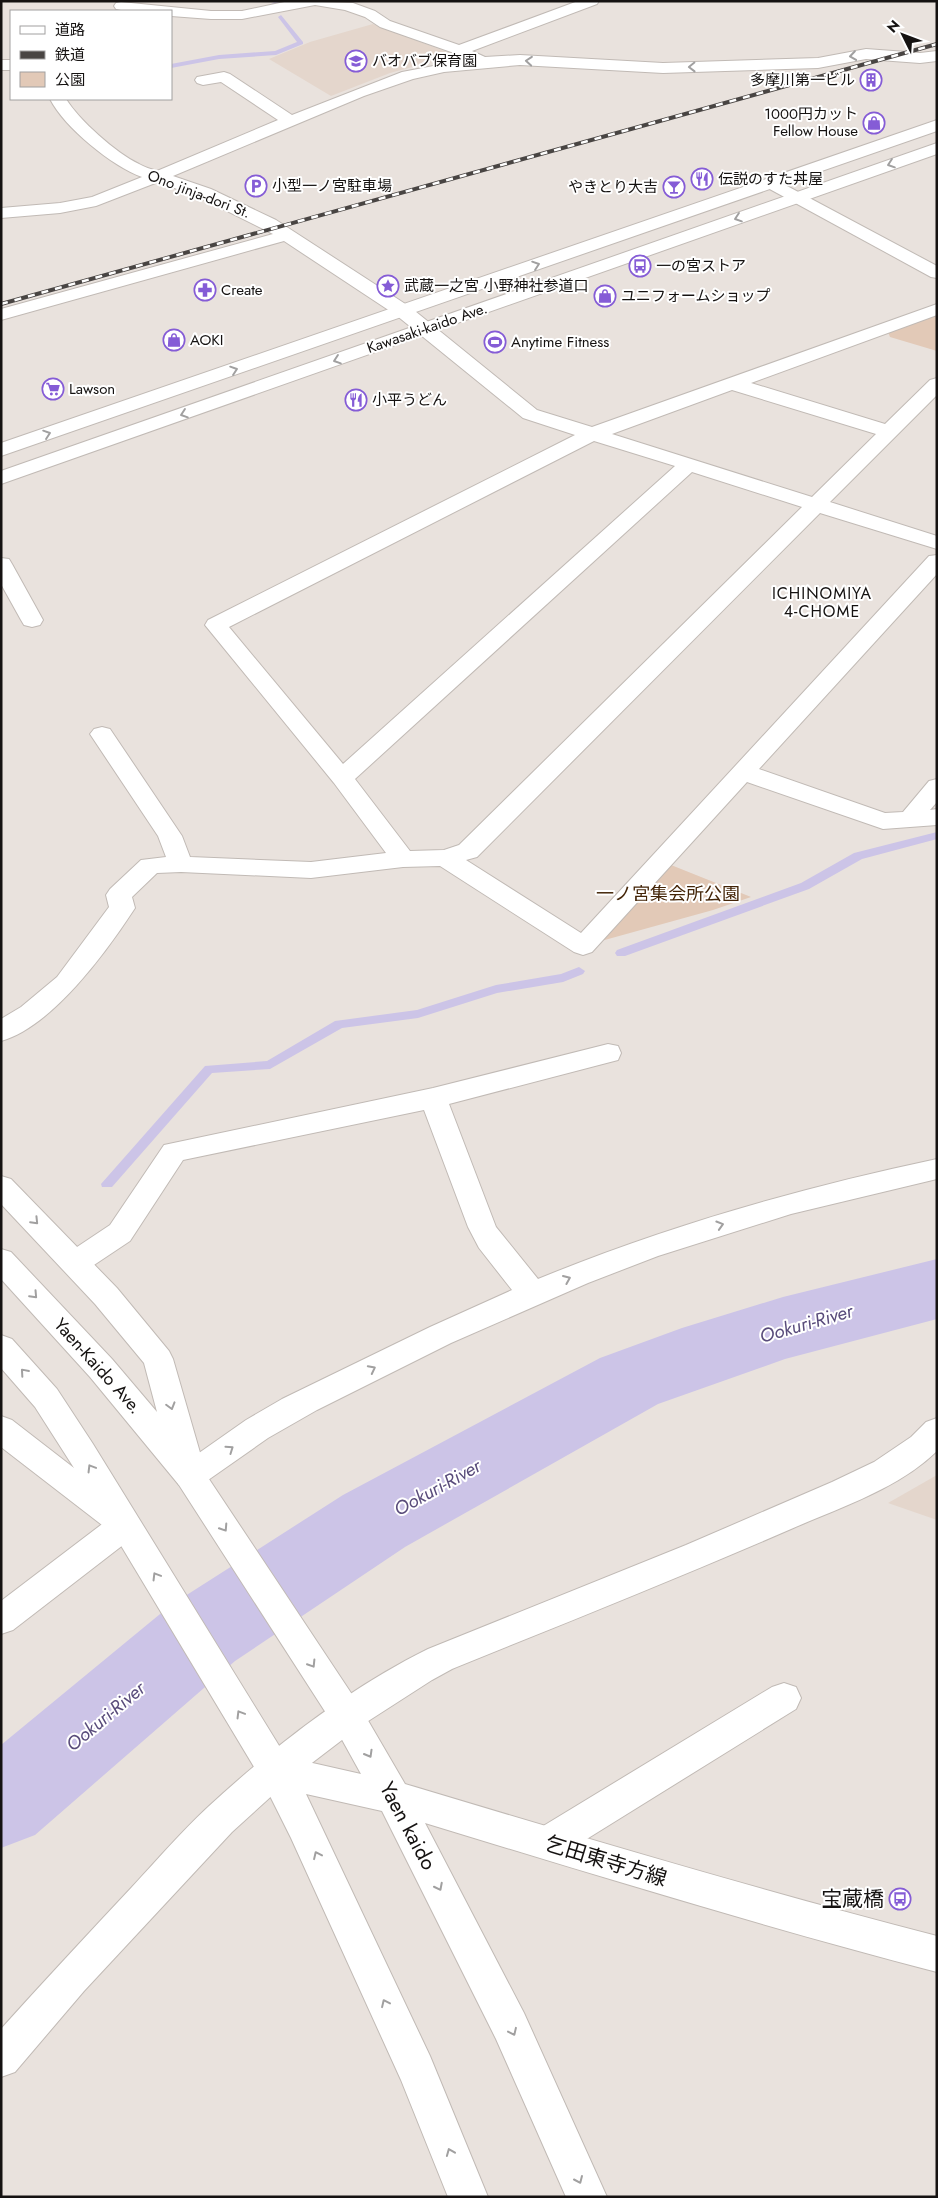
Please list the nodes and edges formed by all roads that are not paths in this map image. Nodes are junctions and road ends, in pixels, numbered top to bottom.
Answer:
1 (315, 1) edge
2 (592, 1) edge
3 (118, 6) edge
4 (159, 10) edge
5 (172, 11) edge
6 (459, 50) junction
7 (937, 56) edge
8 (482, 62) junction
9 (203, 80) dead end
10 (59, 100) edge
11 (290, 121) junction
12 (937, 125) edge
13 (937, 148) edge
14 (157, 177) junction
15 (772, 182) junction
16 (798, 197) junction
17 (1, 213) edge
18 (287, 235) junction
19 (937, 273) edge
20 (937, 309) edge
21 (403, 311) junction
22 (1, 315) edge
23 (425, 328) junction
24 (730, 383) junction
25 (937, 384) edge
26 (890, 432) junction
27 (592, 434) junction
28 (1, 450) edge
29 (689, 464) junction
30 (1, 478) edge
31 (814, 504) junction
32 (937, 543) edge
33 (937, 561) edge
34 (1, 564) edge
35 (32, 620) dead end
36 (102, 734) dead end
37 (743, 772) junction
38 (342, 778) junction
39 (937, 786) edge
40 (937, 817) edge
41 (910, 819) junction
42 (445, 858) junction
43 (403, 859) junction
44 (181, 864) junction
45 (1, 1032) edge
46 (608, 1053) dead end
47 (432, 1098) junction
48 (937, 1169) edge
49 (1, 1186) edge
50 (1, 1260) edge
51 (75, 1263) junction
52 (532, 1293) junction
53 (1, 1347) edge
54 (1, 1429) edge
55 (937, 1431) edge
56 (194, 1482) junction
57 (128, 1530) junction
58 (1, 1620) edge
59 (784, 1698) dead end
60 (341, 1707) junction
61 (270, 1763) junction
62 (393, 1797) junction
63 (548, 1843) junction
64 (937, 1954) edge
65 (1, 2058) edge
66 (468, 2197) edge
67 (587, 2197) edge

1 - 5 street
1 - 6 street
2 - 6 street
3 - 4 street
6 - 8 street
7 -> 8 street
8 - 11 street
9 - 11 street
10 - 14 street, Ono jinja-dori St.
11 - 14 street
12 - 15 street, Kawasaki-kaido Ave.
13 -> 16 street, Kawasaki-kaido Ave.
14 - 17 street
14 - 18 street, Ono jinja-dori St.
15 - 16 street
21 -> 15 street, Kawasaki-kaido Ave.
16 - 19 street
16 -> 23 street, Kawasaki-kaido Ave.
18 - 21 street, Ono jinja-dori St.
18 - 22 street
20 - 24 street
21 - 23 street, Ono jinja-dori St.
28 -> 21 street, Kawasaki-kaido Ave.
23 - 27 street, Ono jinja-dori St.
23 -> 30 street, Kawasaki-kaido Ave.
24 - 26 street
24 - 27 street
25 - 26 street
26 - 31 street
27 - 29 street, Ono jinja-dori St.
27 - 38 street
29 - 31 street, Ono jinja-dori St.
29 - 38 street
31 - 32 street, Ono jinja-dori St.
31 - 42 street
33 - 37 street
34 - 35 street
36 - 44 street
37 - 41 street
37 - 42 street
38 - 43 street
39 - 41 street
40 - 41 street
42 - 43 street
43 - 44 street
44 - 45 street
46 - 47 street
47 - 51 street
47 - 52 street
52 -> 48 street
49 -> 51 street
50 -> 56 street, Yaen-Kaido Ave.
51 -> 56 street
56 -> 52 street
57 -> 53 street
54 - 57 street
55 - 60 street
56 -> 60 street, Yaen kaido
57 - 58 street
61 -> 57 street
59 - 63 street
60 - 61 street
60 -> 62 street, Yaen kaido
61 - 62 street, 乞田東寺方線
61 - 65 street
66 -> 61 street
62 - 63 street, 乞田東寺方線
62 -> 67 street, Yaen kaido
63 - 64 street, 乞田東寺方線

